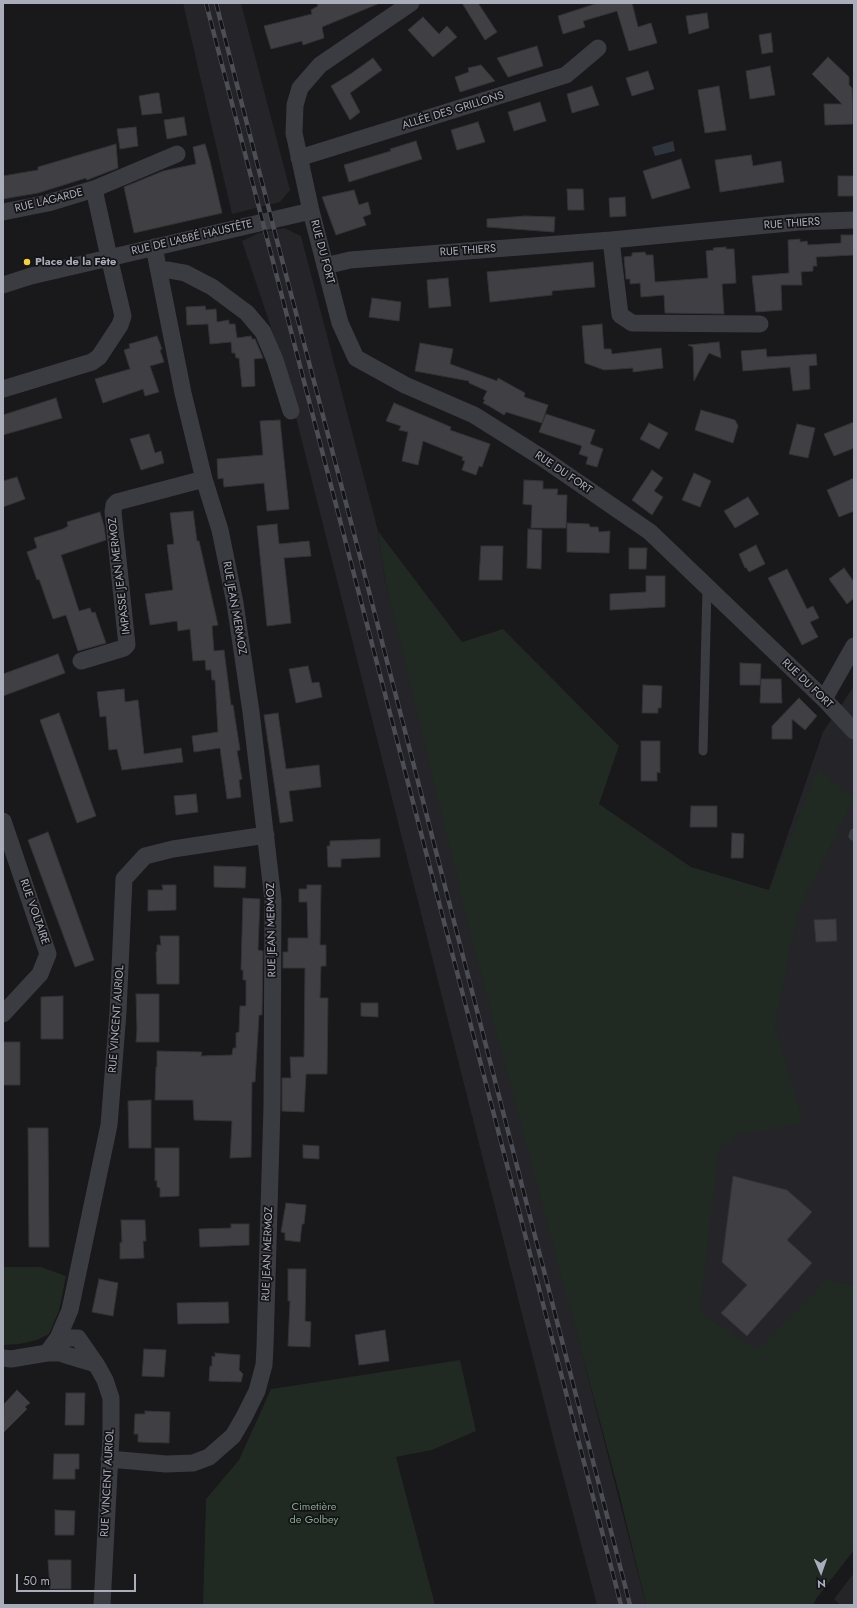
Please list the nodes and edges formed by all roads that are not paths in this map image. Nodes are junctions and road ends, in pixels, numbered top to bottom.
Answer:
1 (411, 3) edge
2 (598, 48) dead end
3 (177, 154) dead end
4 (299, 158) junction
5 (94, 189) junction
6 (311, 211) junction
7 (3, 212) edge
8 (854, 220) edge
9 (611, 240) junction
10 (154, 247) junction
11 (109, 258) junction
12 (325, 266) junction
13 (160, 272) junction
14 (3, 285) edge
15 (760, 324) dead end
16 (3, 388) edge
17 (291, 410) dead end
18 (204, 479) junction
19 (707, 588) junction
20 (854, 646) edge
21 (81, 661) dead end
22 (824, 699) junction
23 (854, 731) edge
24 (703, 751) dead end
25 (3, 821) edge
26 (266, 835) junction
27 (3, 1014) edge
28 (70, 1310) junction
29 (78, 1338) junction
30 (56, 1348) junction
31 (6, 1361) edge
32 (96, 1364) junction
33 (109, 1459) junction
34 (102, 1605) edge

1 - 4 street, RUE DU FORT
2 - 4 street, ALLÉE DES GRILLONS
3 - 5 street, RUE LAGARDE
4 - 6 street, RUE DU FORT
5 - 7 street, RUE LAGARDE
5 - 11 street, RUE LAGARDE
6 - 10 street, RUE DE L'ABBÉ HAUSTÊTE
6 - 12 street, RUE DU FORT
8 - 9 street, RUE THIERS
9 - 12 street, RUE THIERS
9 - 15 street
10 - 11 street, RUE DE L'ABBÉ HAUSTÊTE
10 - 13 street, RUE JEAN MERMOZ
11 - 14 street, RUE DE L'ABBÉ HAUSTÊTE
11 - 16 street, RUE LAGARDE
12 - 19 street, RUE DU FORT
13 - 17 street
13 - 18 street, RUE JEAN MERMOZ
18 - 21 street, IMPASSE JEAN MERMOZ
18 - 26 street, RUE JEAN MERMOZ
19 - 22 street, RUE DU FORT
19 - 24 lane
20 - 22 street
22 - 23 street, RUE DU FORT
25 - 27 street, RUE VOLTAIRE
26 - 28 street, RUE VINCENT AURIOL
26 - 33 street, RUE JEAN MERMOZ
28 - 29 street, RUE VINCENT AURIOL
28 - 30 street, RUE VINCENT AURIOL
29 - 30 street
29 - 32 street, RUE VINCENT AURIOL
30 - 31 street
30 - 32 street
32 - 33 street, RUE VINCENT AURIOL
33 - 34 street, RUE VINCENT AURIOL

